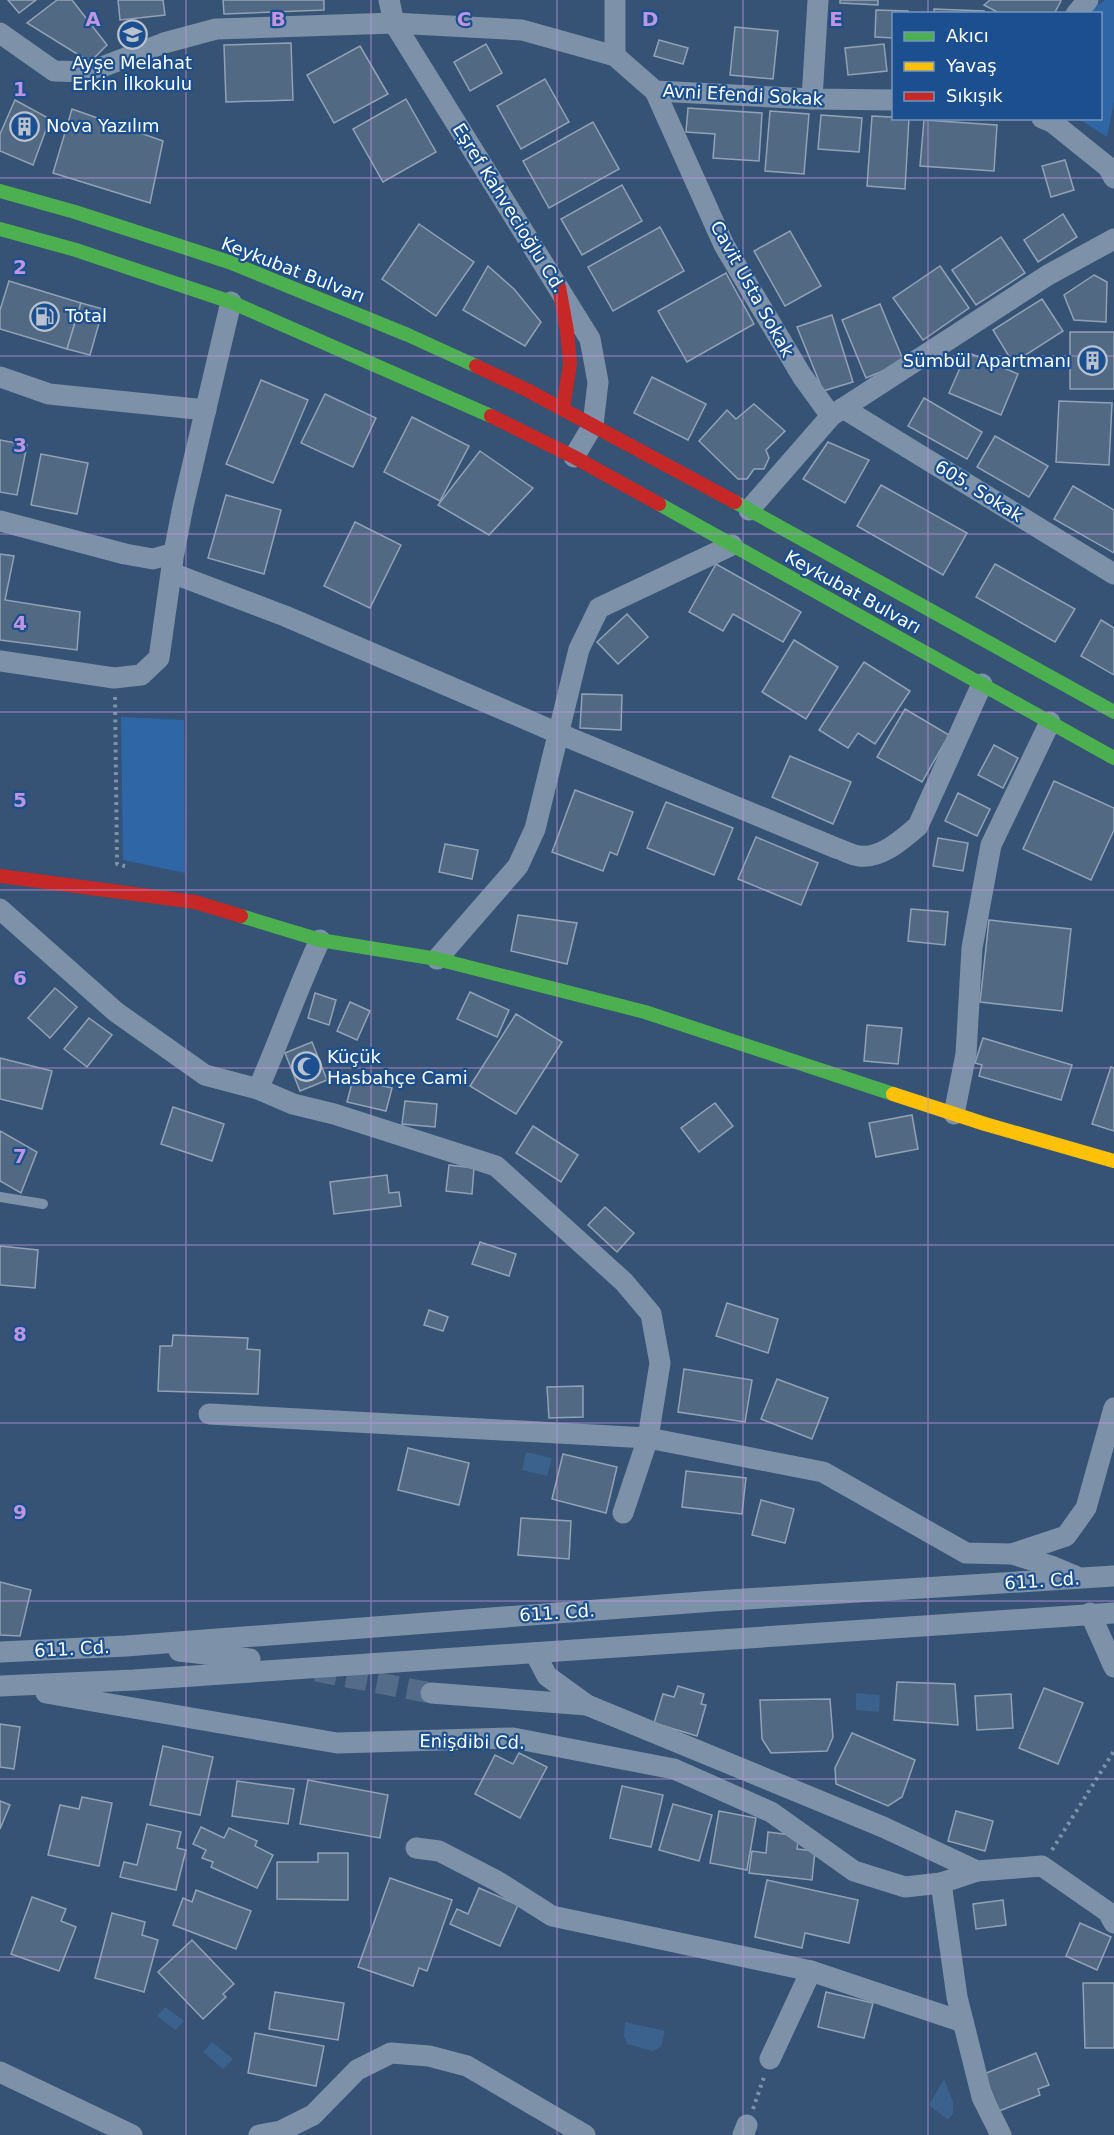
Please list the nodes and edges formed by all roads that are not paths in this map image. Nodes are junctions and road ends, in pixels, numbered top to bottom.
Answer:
1 (389, 0) edge
2 (615, 0) edge
3 (818, 0) edge
4 (1088, 0) edge
5 (1078, 12) edge
6 (394, 23) junction
7 (0, 33) edge
8 (615, 56) junction
9 (655, 91) junction
10 (812, 99) junction
11 (892, 100) edge
12 (1047, 120) edge
13 (1068, 127) edge
14 (1114, 178) edge
15 (0, 191) edge
16 (0, 229) edge
17 (1114, 239) edge
18 (559, 287) junction
19 (231, 302) junction
20 (0, 376) edge
21 (563, 408) junction
22 (206, 410) junction
23 (837, 412) junction
24 (593, 425) junction
25 (543, 440) junction
26 (574, 457) junction
27 (749, 510) junction
28 (0, 521) edge
29 (732, 545) junction
30 (173, 563) junction
31 (1114, 574) edge
32 (0, 661) edge
33 (982, 684) junction
34 (1114, 712) edge
35 (1050, 722) junction
36 (560, 734) junction
37 (1114, 758) edge
38 (0, 876) edge
39 (0, 909) edge
40 (320, 940) junction
41 (437, 959) junction
42 (258, 1089) junction
43 (954, 1114) junction
44 (1114, 1161) edge
45 (0, 1197) edge
46 (43, 1204) dead end
47 (1114, 1407) edge
48 (209, 1414) dead end
49 (648, 1438) junction
50 (623, 1513) dead end
51 (1012, 1554) junction
52 (1114, 1576) edge
53 (1081, 1578) junction
54 (1090, 1613) junction
55 (1114, 1613) edge
56 (126, 1646) junction
57 (0, 1652) edge
58 (535, 1653) junction
59 (250, 1659) dead end
60 (1114, 1667) edge
61 (5, 1686) edge
62 (431, 1693) tunnel mouth
63 (587, 1705) junction
64 (416, 1848) dead end
65 (977, 1871) junction
66 (941, 1883) junction
67 (1114, 1923) edge
68 (811, 1971) junction
69 (963, 2022) junction
70 (770, 2059) road end
71 (0, 2072) edge
72 (132, 2135) edge
73 (259, 2135) edge
74 (585, 2135) edge
75 (1001, 2135) edge

1 - 6 street, Eşref Kahvecioğlu Cd.
2 - 8 street
3 - 10 street
4 - 5 street
6 - 7 street, Avni Efendi Sokak
6 - 8 street, Avni Efendi Sokak
6 - 18 street, Eşref Kahvecioğlu Cd.
8 - 9 street, Avni Efendi Sokak
9 - 10 street, Avni Efendi Sokak
9 - 23 street, Cavit Usta Sokak
10 - 11 street, Avni Efendi Sokak
12 - 13 street
13 - 14 street
15 - 21 main road, Keykubat Bulvarı
16 - 19 main road
17 - 23 street
18 - 21 main road
18 - 24 street, Eşref Kahvecioğlu Cd.
19 - 22 street
19 - 25 main road
20 - 22 street
21 - 24 main road, Keykubat Bulvarı
21 - 25 street
22 - 30 street
23 - 27 street
23 - 31 street, 605. Sokak
24 - 26 street
24 - 27 main road, Keykubat Bulvarı
25 - 26 main road, Keykubat Bulvarı
26 - 29 main road, Keykubat Bulvarı
27 - 34 main road, Keykubat Bulvarı
28 - 30 street
29 - 33 main road, Keykubat Bulvarı
29 - 36 street
30 - 32 street
30 - 36 street
33 - 35 main road, Keykubat Bulvarı
33 - 36 street
35 - 37 main road, Keykubat Bulvarı
35 - 43 street
36 - 41 street
38 - 40 main road
39 - 42 street
40 - 41 main road
40 - 42 street
41 - 43 main road
42 - 49 street
43 - 44 main road
45 - 46 lane
47 - 51 street
48 - 49 street
49 - 50 street
49 - 51 street
51 - 53 street
52 - 53 street, 611. Cd.
53 - 56 street, 611. Cd.
54 - 55 street, 611. Cd.
54 - 58 street, 611. Cd.
54 - 60 street
56 - 57 street, 611. Cd.
56 - 59 street
58 - 61 street, 611. Cd.
58 - 63 street, Enişdibi Cd.
61 - 66 street, Enişdibi Cd.
62 - 63 street
63 - 65 street, Enişdibi Cd.
64 - 68 street
65 - 66 street, Enişdibi Cd.
65 - 67 street, Enişdibi Cd.
66 - 69 street
68 - 69 street
68 - 70 street
69 - 75 street
71 - 72 street
73 - 74 street

